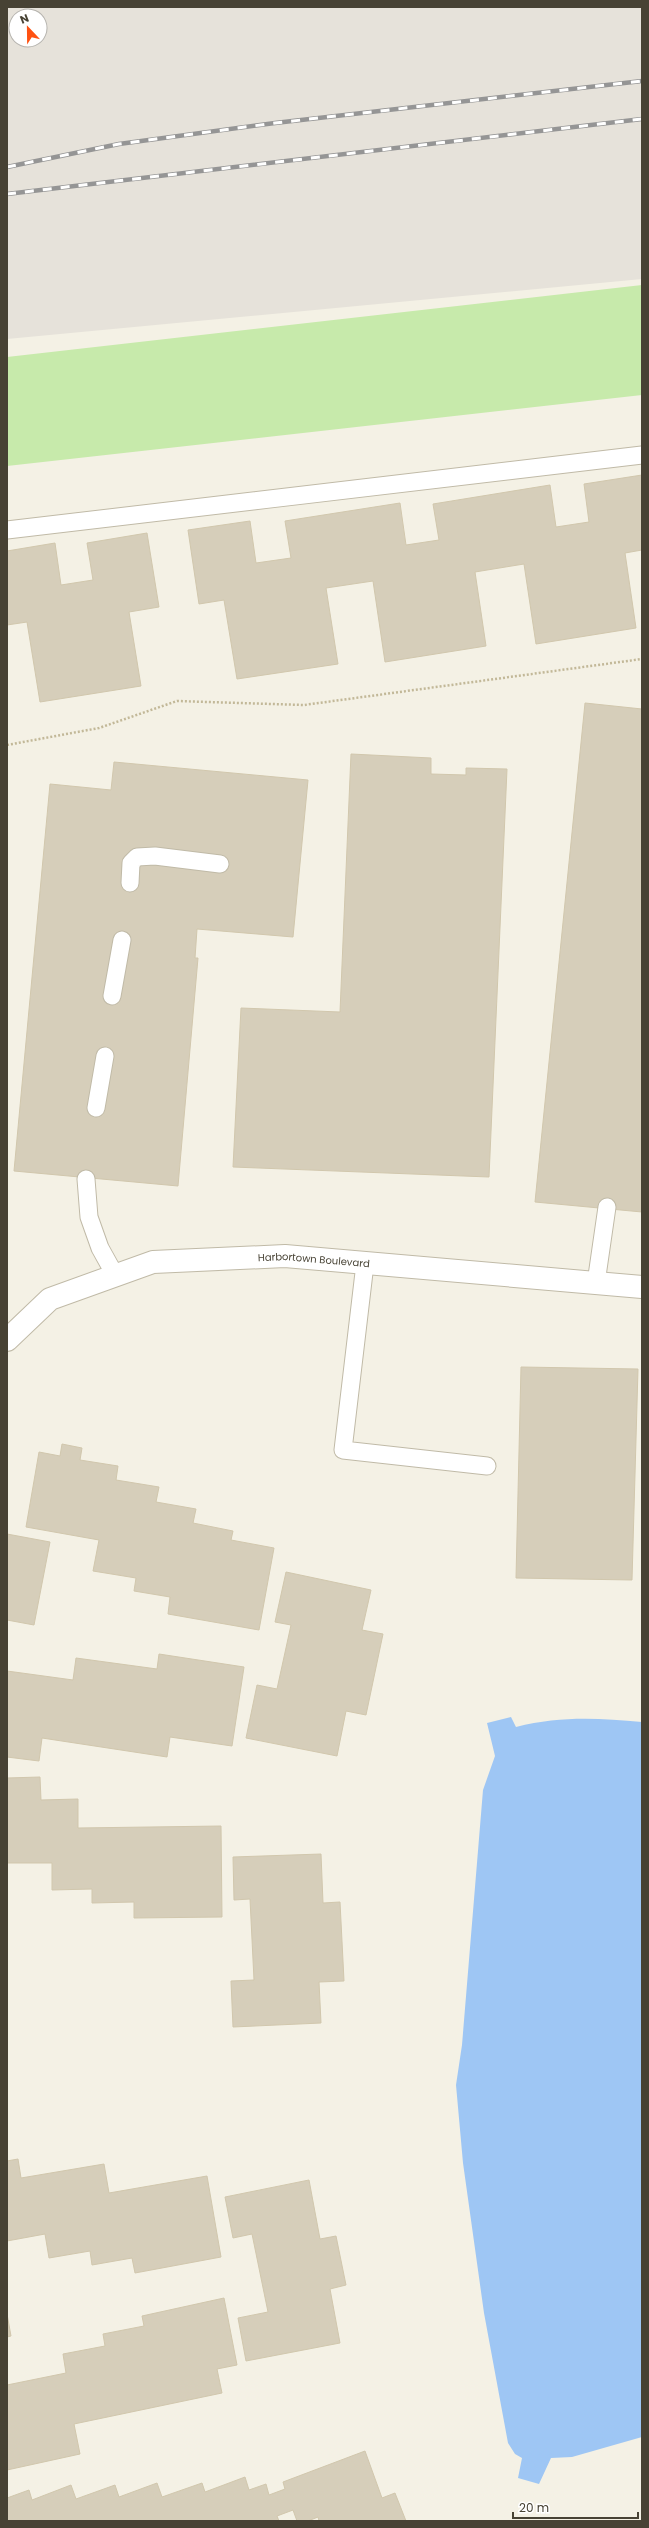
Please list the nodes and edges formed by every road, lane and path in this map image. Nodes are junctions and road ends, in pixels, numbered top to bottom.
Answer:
1 (642, 455) edge
2 (7, 530) edge
3 (642, 659) edge
4 (7, 745) edge
5 (220, 864) dead end
6 (130, 883) dead end
7 (122, 940) dead end
8 (112, 996) dead end
9 (105, 1056) dead end
10 (96, 1108) dead end
11 (86, 1178) dead end
12 (606, 1207) dead end
13 (365, 1264) junction
14 (115, 1275) junction
15 (596, 1283) junction
16 (642, 1287) edge
17 (7, 1340) edge
18 (487, 1466) dead end

1 - 2 lane
3 - 4 path
5 - 6 lane
7 - 8 lane
9 - 10 lane
11 - 14 lane
12 - 15 lane
13 - 14 street, Harbortown Boulevard
13 - 15 street, Harbortown Boulevard
13 - 18 lane
14 - 17 street, Harbortown Boulevard
15 - 16 street, Harbortown Boulevard

